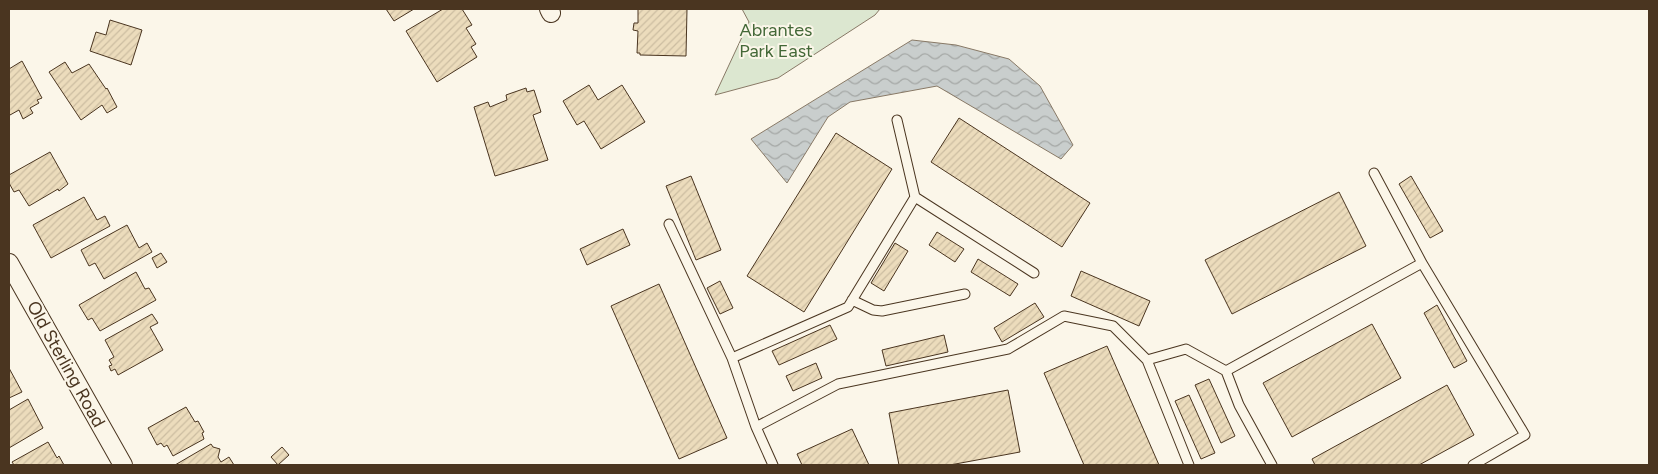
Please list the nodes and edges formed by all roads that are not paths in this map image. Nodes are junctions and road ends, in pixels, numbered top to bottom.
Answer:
1 (897, 120) dead end
2 (1374, 173) dead end
3 (915, 196) junction
4 (669, 224) dead end
5 (9, 262) edge
6 (1422, 263) junction
7 (1034, 273) dead end
8 (965, 294) dead end
9 (852, 300) junction
10 (732, 358) junction
11 (1147, 360) junction
12 (1226, 371) junction
13 (756, 427) junction
14 (123, 465) edge
15 (773, 465) edge
16 (1190, 465) edge
17 (1272, 465) edge
18 (1473, 465) edge

1 - 3 lane
2 - 6 lane
3 - 7 lane
3 - 9 lane
4 - 10 lane
5 - 14 street, Old Sterling Road
6 - 12 lane
6 - 18 lane
8 - 9 lane
9 - 10 lane
10 - 13 lane
11 - 12 lane
11 - 13 lane
11 - 16 lane
12 - 17 lane
13 - 15 lane

